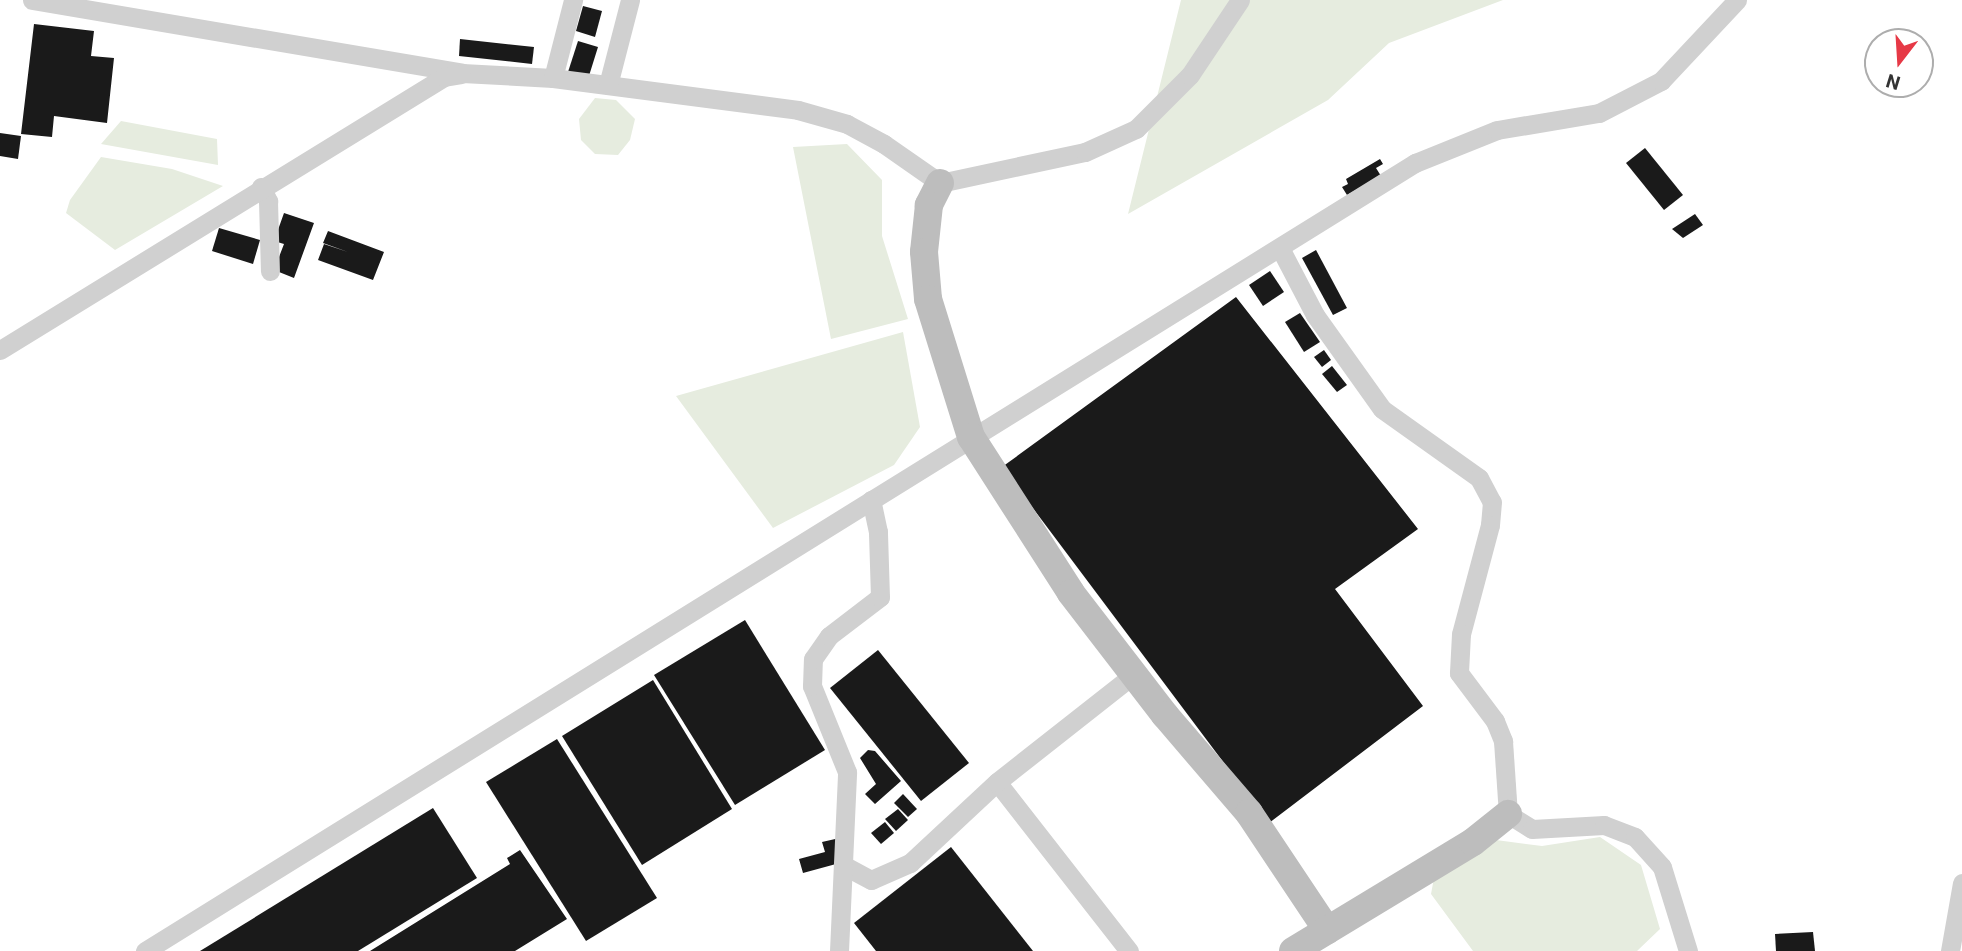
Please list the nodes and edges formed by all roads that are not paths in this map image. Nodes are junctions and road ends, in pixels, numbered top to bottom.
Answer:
1 (32, 0) edge
2 (573, 0) edge
3 (630, 0) edge
4 (1240, 0) edge
5 (1737, 0) edge
6 (462, 73) junction
7 (553, 79) junction
8 (608, 85) junction
9 (940, 183) junction
10 (261, 187) junction
11 (1280, 248) junction
12 (270, 271) dead end
13 (0, 350) edge
14 (971, 437) junction
15 (871, 500) junction
16 (1134, 674) junction
17 (997, 782) junction
18 (1508, 814) junction
19 (843, 865) junction
20 (1962, 883) edge
21 (1327, 930) junction
22 (145, 951) edge
23 (839, 951) edge
24 (1129, 951) edge
25 (1293, 951) edge
26 (1688, 951) edge
27 (1950, 951) edge

1 - 6 street
2 - 7 street
3 - 8 street
4 - 9 street
5 - 11 street
6 - 7 street
6 - 10 street
7 - 8 street
8 - 9 street
9 - 14 street
10 - 12 street
10 - 13 street
11 - 14 street
11 - 18 street
14 - 15 street
14 - 16 street
15 - 19 street
15 - 22 street
16 - 17 street
16 - 21 street
17 - 19 street
17 - 24 street
18 - 21 street
18 - 26 street
19 - 23 street
20 - 27 street
21 - 25 street

